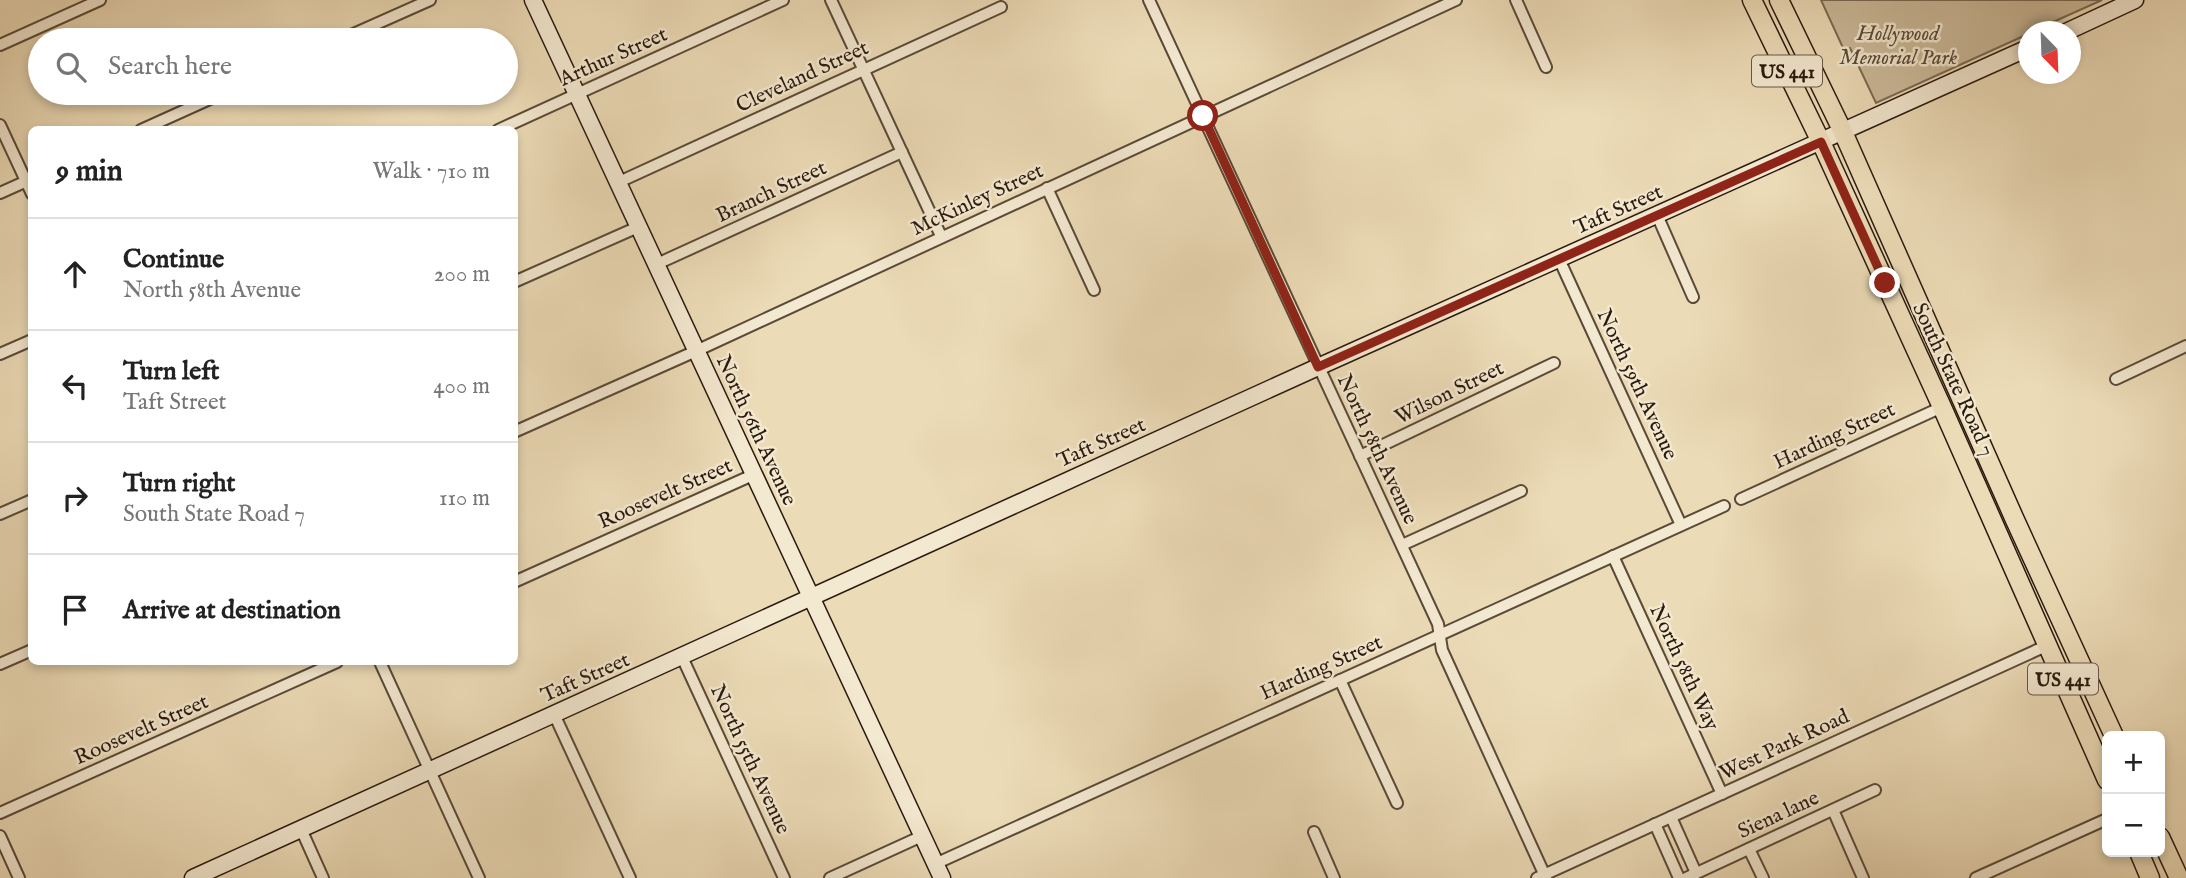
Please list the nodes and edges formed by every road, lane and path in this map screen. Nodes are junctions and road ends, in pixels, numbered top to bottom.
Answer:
1 (100, 0) edge
2 (430, 0) edge
3 (533, 0) edge
4 (783, 0) edge
5 (831, 0) edge
6 (1150, 0) edge
7 (1455, 0) edge
8 (1516, 0) edge
9 (1752, 0) edge
10 (1779, 0) edge
11 (2135, 0) edge
12 (1001, 7) dead end
13 (2081, 25) edge
14 (39, 28) edge
15 (367, 28) edge
16 (28, 33) edge
17 (0, 46) edge
18 (2018, 53) edge
19 (1546, 67) dead end
20 (863, 69) junction
21 (577, 94) junction
22 (196, 105) edge
23 (1203, 116) junction
24 (0, 125) edge
25 (150, 126) edge
26 (507, 126) edge
27 (1843, 132) junction
28 (1821, 142) junction
29 (902, 152) junction
30 (28, 178) edge
31 (28, 180) edge
32 (619, 182) junction
33 (1047, 188) junction
34 (0, 193) edge
35 (1657, 215) junction
36 (638, 227) junction
37 (941, 236) junction
38 (1559, 259) junction
39 (657, 264) junction
40 (518, 280) edge
41 (1094, 290) dead end
42 (1693, 297) dead end
43 (28, 342) edge
44 (2186, 346) edge
45 (696, 351) junction
46 (0, 354) edge
47 (1554, 363) dead end
48 (1922, 363) junction
49 (1318, 367) junction
50 (1949, 372) junction
51 (2116, 379) dead end
52 (1942, 407) junction
53 (1970, 418) junction
54 (518, 430) edge
55 (1360, 456) junction
56 (755, 474) junction
57 (1521, 491) dead end
58 (1741, 499) dead end
59 (28, 502) edge
60 (1724, 506) dead end
61 (0, 514) edge
62 (1681, 525) junction
63 (1402, 545) junction
64 (1612, 556) junction
65 (2018, 578) junction
66 (518, 580) edge
67 (2047, 591) junction
68 (811, 598) junction
69 (1439, 634) junction
70 (2048, 645) junction
71 (28, 652) edge
72 (682, 657) junction
73 (2079, 660) junction
74 (0, 664) edge
75 (330, 665) edge
76 (381, 665) edge
77 (1340, 680) junction
78 (554, 714) junction
79 (2112, 731) edge
80 (2102, 769) edge
81 (430, 771) junction
82 (1875, 790) dead end
83 (1722, 794) junction
84 (1397, 803) dead end
85 (1833, 810) junction
86 (0, 813) edge
87 (1671, 817) junction
88 (2102, 821) edge
89 (1655, 824) junction
90 (301, 830) junction
91 (1314, 832) dead end
92 (0, 836) edge
93 (922, 836) junction
94 (2165, 848) edge
95 (1749, 849) junction
96 (2141, 857) edge
97 (939, 871) edge
98 (1691, 875) edge
99 (1543, 877) edge
100 (19, 878) edge
101 (192, 878) edge
102 (323, 878) edge
103 (479, 878) edge
104 (630, 878) edge
105 (784, 878) edge
106 (830, 878) edge
107 (1334, 878) edge
108 (1679, 878) edge
109 (1763, 878) edge
110 (1863, 878) edge
111 (1976, 878) edge
112 (2150, 878) edge
113 (2179, 878) edge

1 - 14 street
2 - 15 street
3 - 21 street, North 56th Avenue
4 - 21 street, Arthur Street
5 - 20 street
6 - 23 street, North 58th Avenue
7 - 23 street, McKinley Street
8 - 19 street
9 - 28 main road, South State Road 7 / US 441
10 - 27 main road, South State Road 7 / US 441
11 - 13 street
12 - 20 street, Cleveland Street
16 - 17 street
18 - 27 street, Taft Street
20 - 29 street
20 - 32 street, Cleveland Street
21 - 26 street, Arthur Street
21 - 32 street, North 56th Avenue
22 - 25 street
23 - 33 street, McKinley Street
23 - 49 street, North 58th Avenue
24 - 30 street
27 - 28 street, Taft Street
27 - 50 main road, South State Road 7 / US 441
28 - 35 street, Taft Street
28 - 48 main road, South State Road 7 / US 441
29 - 37 street
29 - 39 street, Branch Street
31 - 34 street
32 - 36 street, North 56th Avenue
33 - 37 street, McKinley Street
33 - 41 street
35 - 38 street, Taft Street
35 - 42 street
36 - 39 street, North 56th Avenue
36 - 40 street
37 - 45 street, McKinley Street
38 - 49 street, Taft Street
38 - 62 street, North 59th Avenue
39 - 45 street, North 56th Avenue
43 - 46 street
44 - 51 street
45 - 54 street, McKinley Street
45 - 56 street, North 56th Avenue
47 - 55 street, Wilson Street
48 - 50 main road
48 - 52 main road, South State Road 7 / US 441
49 - 55 street, North 58th Avenue
49 - 68 street, Taft Street
50 - 53 main road, South State Road 7 / US 441
52 - 53 main road
52 - 58 street, Harding Street
52 - 65 main road, South State Road 7 / US 441
53 - 67 main road, South State Road 7 / US 441
55 - 63 street, North 58th Avenue
56 - 66 street, Roosevelt Street
56 - 68 street, North 56th Avenue
57 - 63 street
59 - 61 street
60 - 62 street, Harding Street
62 - 64 street, Harding Street
63 - 69 street, North 58th Avenue
64 - 69 street, Harding Street
64 - 83 street, North 58th Way
65 - 67 main road
65 - 70 main road, South State Road 7 / US 441
67 - 73 main road, South State Road 7 / US 441
68 - 72 street, Taft Street
68 - 93 street, North 56th Avenue
69 - 77 street, Harding Street
69 - 99 street, North 58th Avenue
70 - 73 main road
70 - 80 main road, South State Road 7 / US 441
70 - 83 street, West Park Road
71 - 74 street
72 - 78 street, Taft Street
72 - 105 street, North 55th Avenue
73 - 79 main road, South State Road 7 / US 441
75 - 86 street, Roosevelt Street
76 - 81 street
77 - 84 street
77 - 97 street, Harding Street
78 - 81 street, Taft Street
78 - 104 street
81 - 90 street, Taft Street
81 - 103 street
82 - 85 street, Siena lane
83 - 87 street, West Park Road
85 - 95 street, Siena lane
85 - 110 street
87 - 89 street, West Park Road
87 - 98 street, Siena lane
88 - 111 street
89 - 99 street, West Park Road
89 - 108 street
90 - 101 street, Taft Street
90 - 102 street
91 - 107 street
92 - 100 street
93 - 97 street, North 56th Avenue
93 - 106 street
94 - 113 main road
95 - 98 street, Siena lane
95 - 109 street
96 - 112 main road

